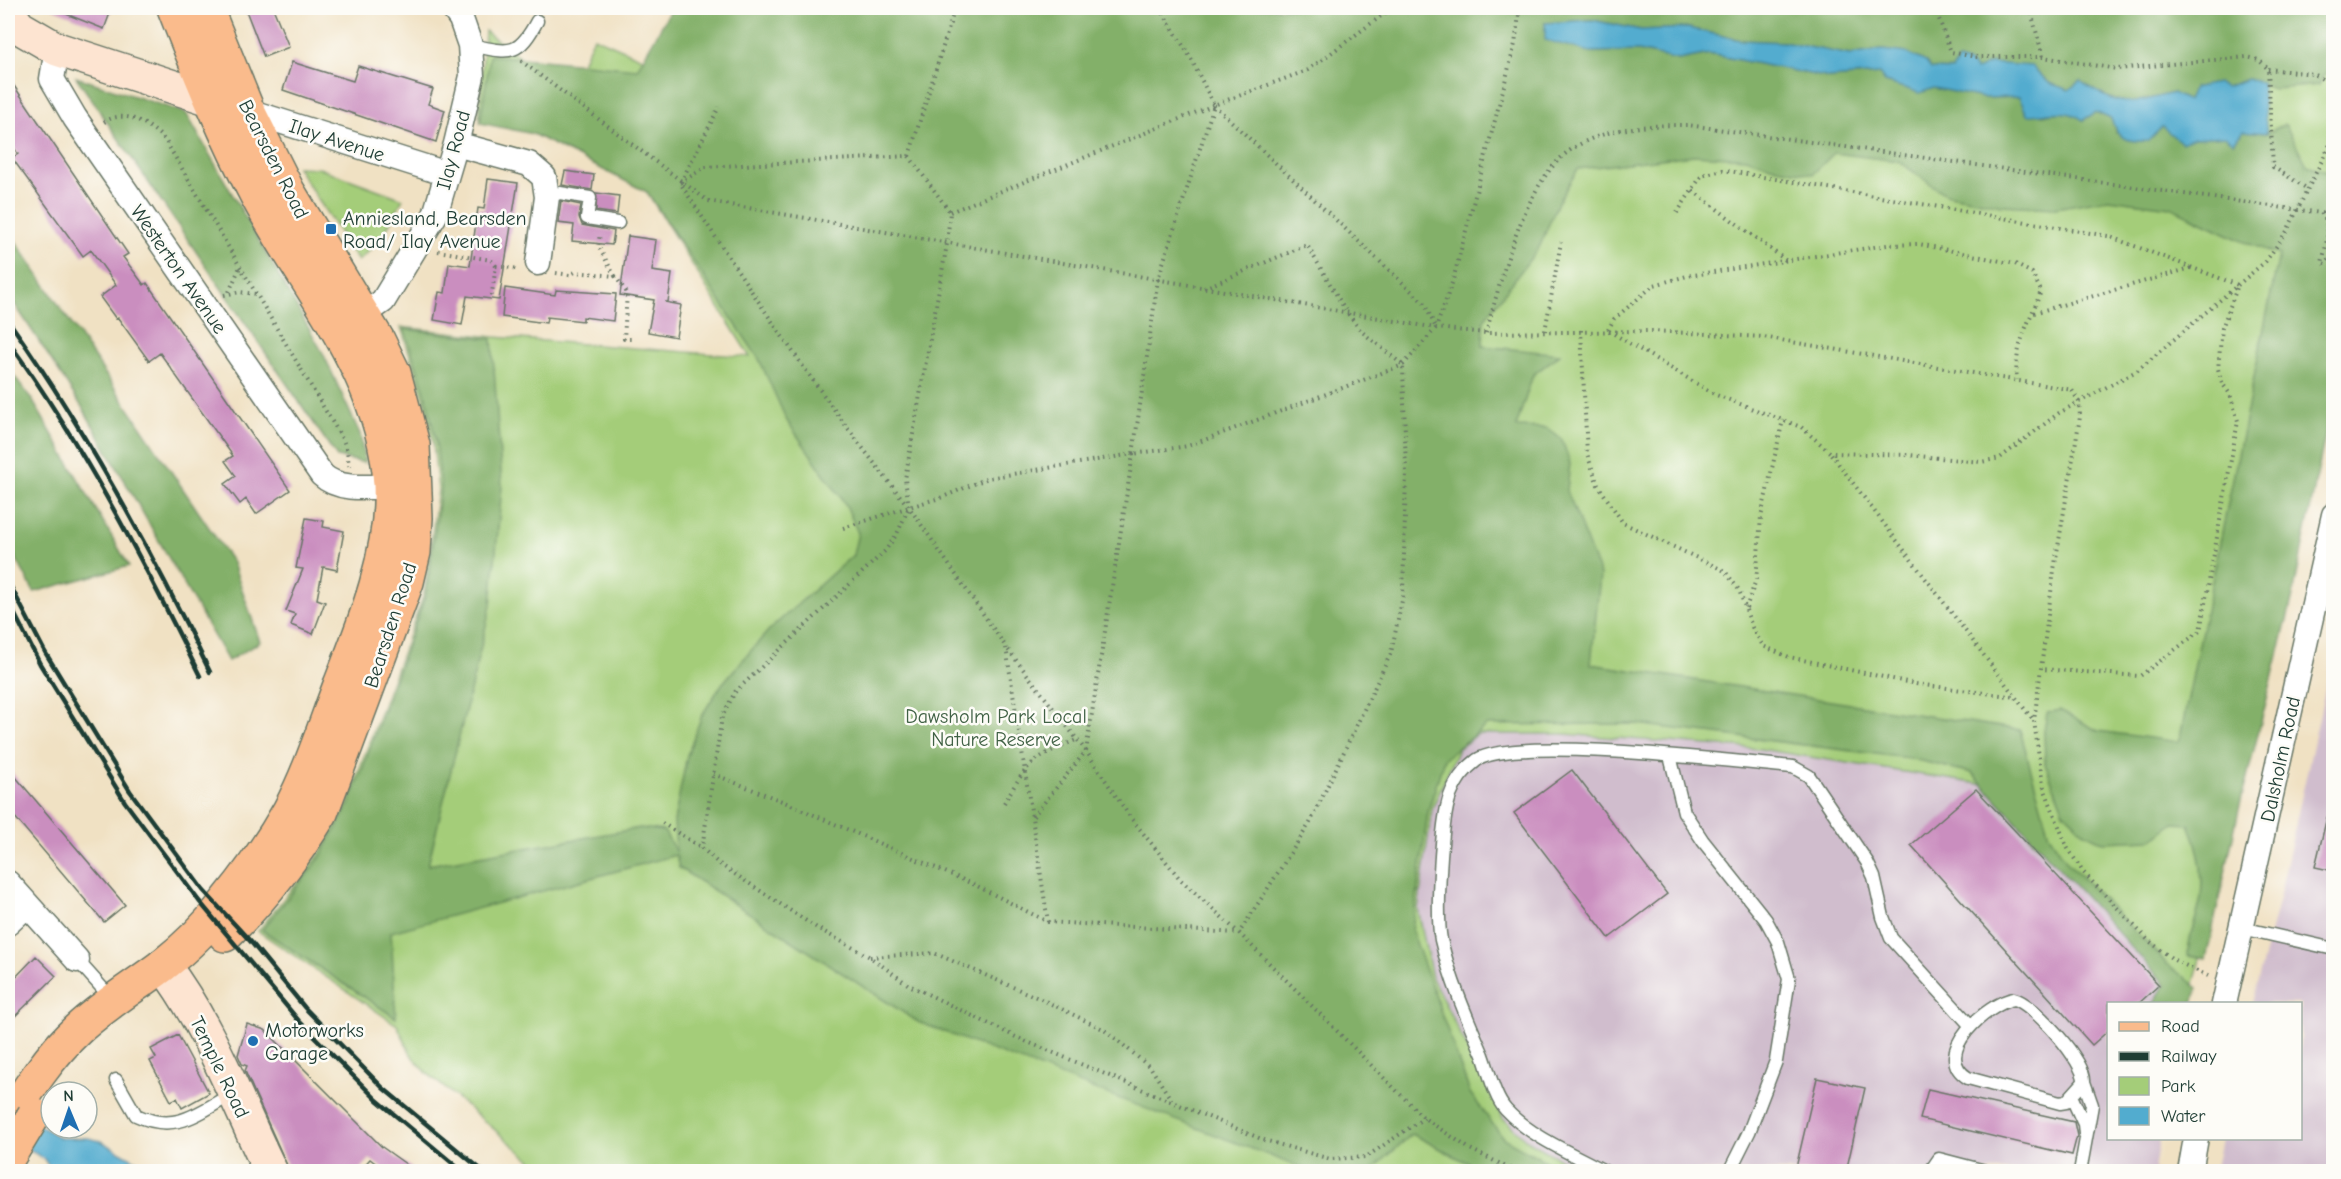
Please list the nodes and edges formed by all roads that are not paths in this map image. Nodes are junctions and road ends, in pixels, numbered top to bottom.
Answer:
1 (174, 8) edge
2 (206, 8) edge
3 (453, 8) edge
4 (537, 21) dead end
5 (11, 22) edge
6 (470, 45) junction
7 (57, 49) junction
8 (210, 99) junction
9 (248, 111) junction
10 (456, 144) junction
11 (447, 174) junction
12 (547, 197) junction
13 (618, 223) dead end
14 (537, 268) road end
15 (350, 323) junction
16 (390, 486) junction
17 (2334, 515) edge
18 (1670, 756) junction
19 (324, 766) junction
20 (8, 884) edge
21 (27, 905) junction
22 (8, 923) edge
23 (2242, 928) junction
24 (2334, 949) edge
25 (77, 960) joint
26 (168, 972) junction
27 (2227, 993) edge
28 (113, 1000) junction
29 (1971, 1026) junction
30 (116, 1080) dead end
31 (2084, 1082) junction
32 (233, 1094) junction
33 (2072, 1098) junction
34 (20, 1114) edge
35 (2086, 1138) junction
36 (2196, 1140) edge
37 (8, 1158) edge
38 (271, 1172) edge
39 (1606, 1172) edge
40 (1729, 1172) edge
41 (1930, 1172) edge
42 (1989, 1172) edge
43 (2080, 1172) edge
44 (2190, 1172) edge

1 - 8 main road, Bearsden Road
2 - 9 main road, Bearsden Road
3 - 6 street, Ilay Road
4 - 6 lane
5 - 7 street
6 - 10 street, Ilay Road
7 - 8 street, Ilay Avenue
7 - 16 street, Westerton Avenue
8 - 9 street, Ilay Avenue
8 - 15 main road, Bearsden Road
9 - 11 street, Ilay Avenue
9 - 15 main road, Bearsden Road
10 - 11 street, Ilay Road
10 - 12 street
11 - 15 street, Ilay Road
12 - 13 lane
12 - 14 street
15 - 16 main road, Bearsden Road
15 - 19 main road, Bearsden Road
16 - 19 main road, Bearsden Road
17 - 23 street, Dalsholm Road
18 - 29 lane
18 - 39 lane
18 - 40 lane
19 - 26 main road, Bearsden Road
20 - 21 street
21 - 22 street
21 - 25 street
23 - 24 lane
23 - 27 street, Dalsholm Road
25 - 28 lane
26 - 28 main road, Bearsden Road
26 - 32 street, Temple Road
26 - 34 main road, Bearsden Road
28 - 34 main road, Bearsden Road
29 - 31 lane
29 - 33 lane
30 - 32 lane
31 - 33 lane
31 - 35 lane
32 - 38 street, Temple Road
33 - 35 lane
34 - 37 main road, Bearsden Road, bridge
35 - 43 lane
36 - 44 street
41 - 42 lane

